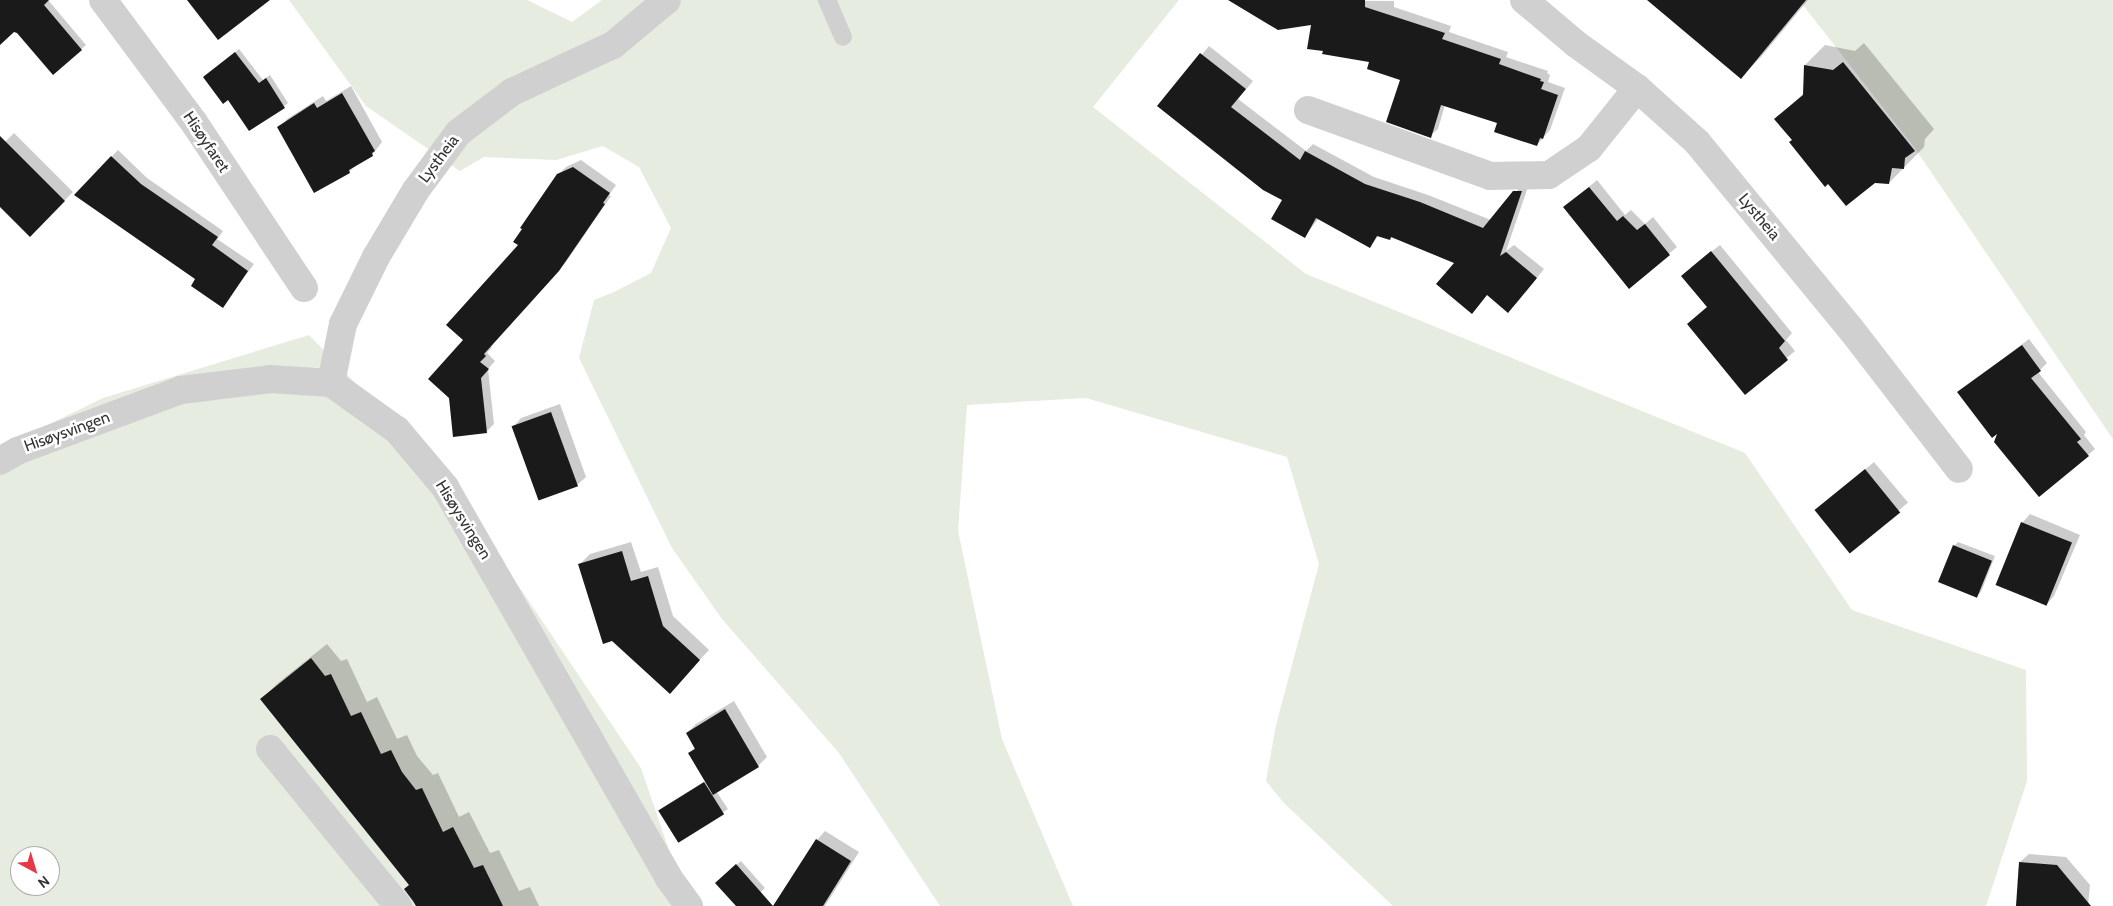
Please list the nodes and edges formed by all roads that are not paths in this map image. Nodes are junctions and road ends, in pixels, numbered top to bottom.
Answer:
1 (103, 0) edge
2 (667, 0) edge
3 (827, 0) edge
4 (1524, 0) edge
5 (843, 37) dead end
6 (1637, 88) junction
7 (1308, 110) dead end
8 (304, 288) dead end
9 (331, 383) junction
10 (0, 461) edge
11 (1959, 469) dead end
12 (270, 749) dead end
13 (398, 906) edge
14 (689, 906) edge

1 - 8 street, Hisøyfaret
2 - 9 street, Lystheia
3 - 5 lane
4 - 6 street, Lystheia
6 - 7 street
6 - 11 street, Lystheia
9 - 10 street, Hisøysvingen
9 - 14 street, Hisøysvingen
12 - 13 street

